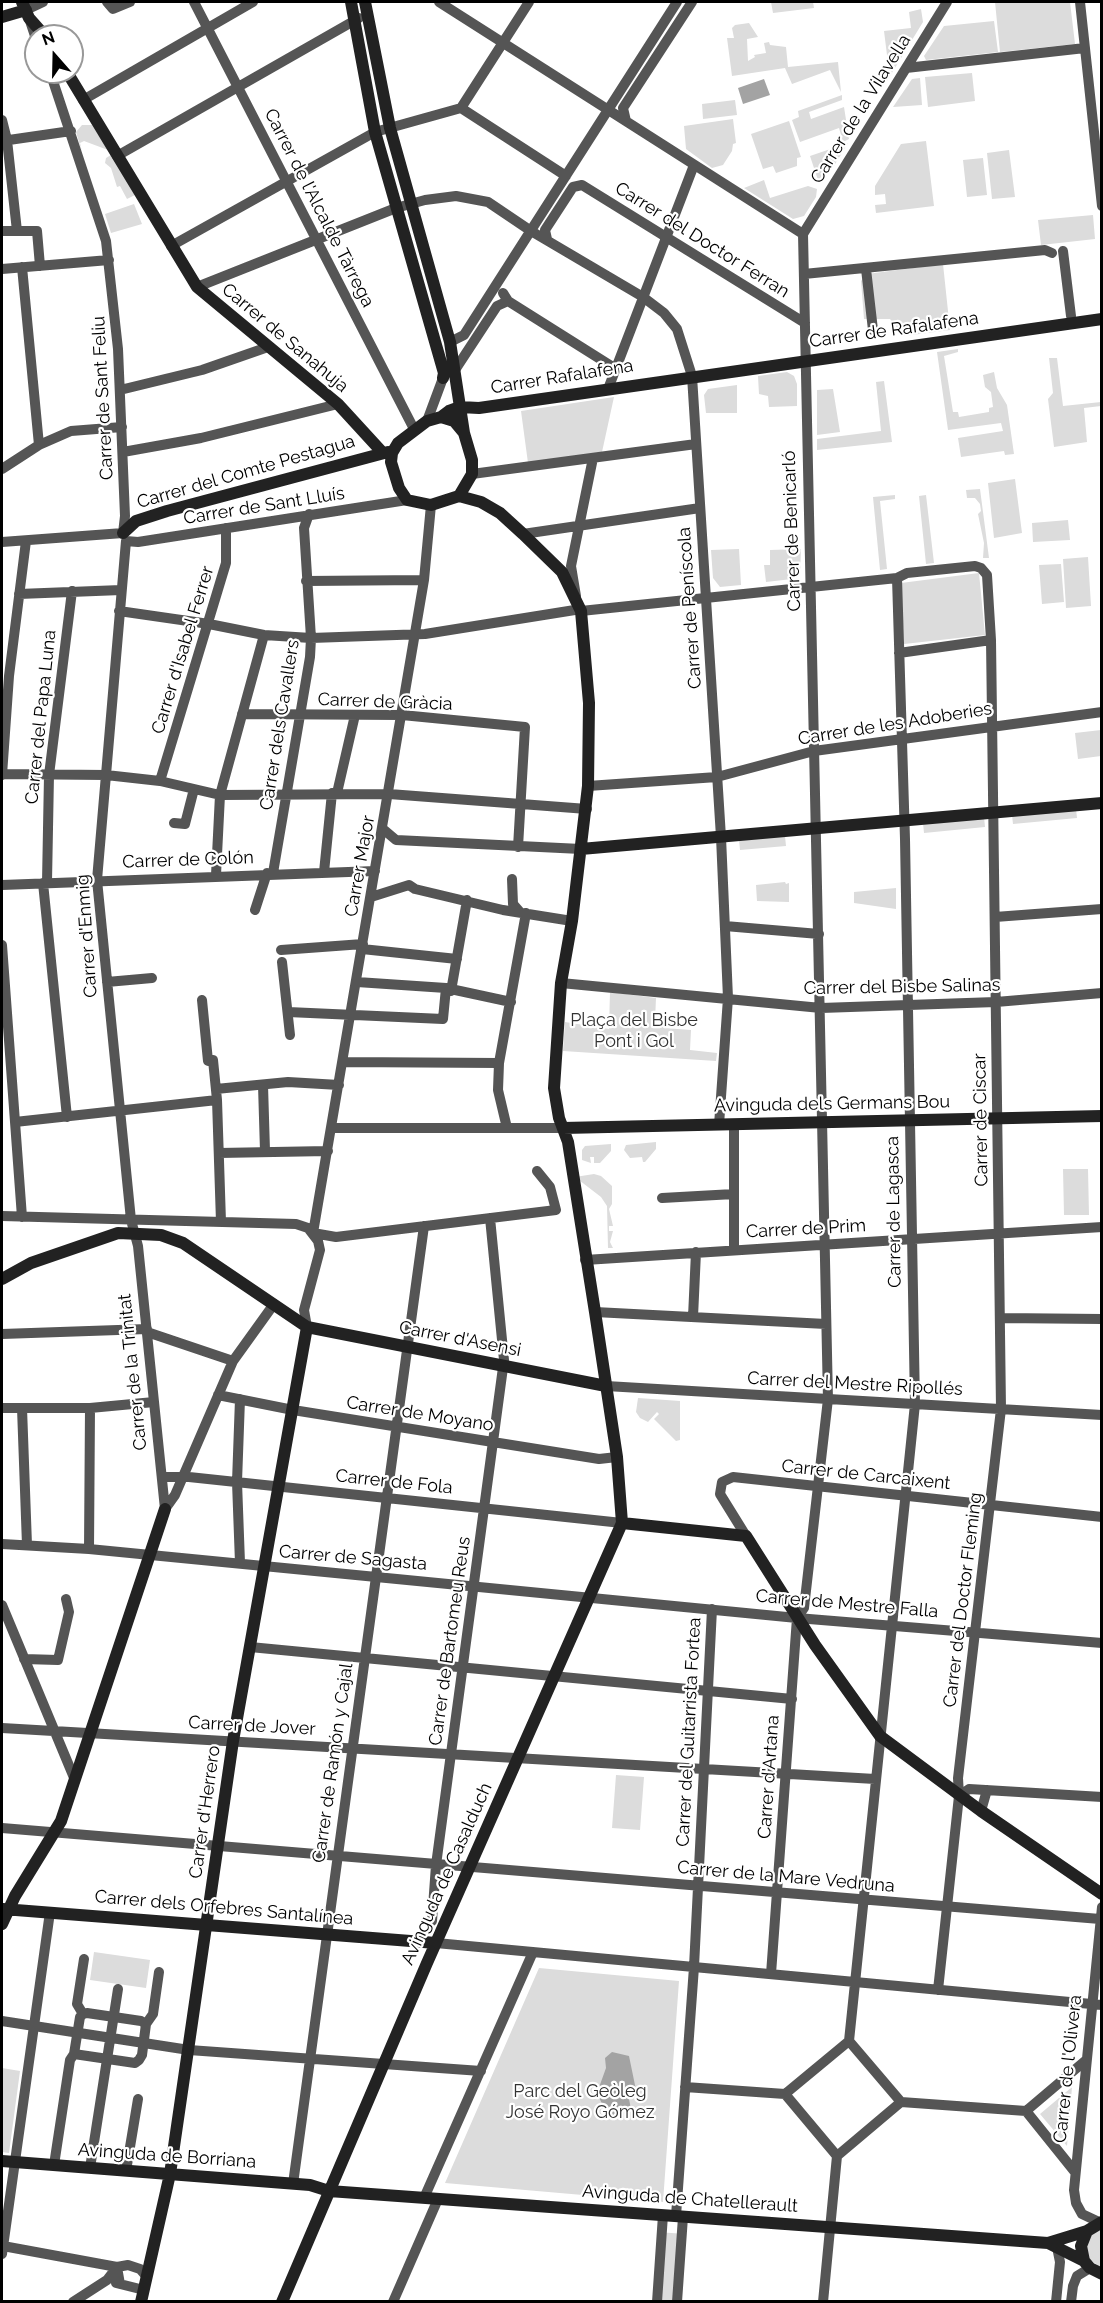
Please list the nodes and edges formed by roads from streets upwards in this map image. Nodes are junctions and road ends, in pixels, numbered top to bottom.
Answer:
1 (43, 2) edge
2 (107, 2) edge
3 (130, 2) edge
4 (194, 2) edge
5 (253, 2) edge
6 (351, 2) edge
7 (439, 2) edge
8 (529, 2) edge
9 (677, 2) edge
10 (692, 2) edge
11 (947, 2) edge
12 (1080, 2) edge
13 (366, 8) edge
14 (26, 10) edge
15 (2, 17) edge
16 (354, 21) junction
17 (36, 24) edge
18 (207, 27) junction
19 (503, 43) junction
20 (1085, 48) junction
21 (906, 68) junction
22 (54, 84) edge
23 (74, 84) edge
24 (238, 87) junction
25 (83, 100) junction
26 (603, 107) junction
27 (461, 108) junction
28 (2, 120) edge
29 (626, 121) junction
30 (390, 128) junction
31 (1098, 129) edge
32 (71, 131) junction
33 (375, 132) junction
34 (4, 141) edge
35 (1099, 153) edge
36 (117, 156) junction
37 (694, 165) junction
38 (566, 176) junction
39 (287, 182) junction
40 (411, 203) junction
41 (1101, 206) edge
42 (396, 207) junction
43 (526, 227) junction
44 (2, 231) edge
45 (17, 231) junction
46 (803, 234) junction
47 (666, 237) junction
48 (316, 239) junction
49 (547, 239) junction
50 (171, 246) junction
51 (109, 260) junction
52 (40, 266) junction
53 (22, 267) junction
54 (2, 269) edge
55 (866, 269) junction
56 (804, 274) junction
57 (197, 287) junction
58 (643, 297) junction
59 (1071, 316) dead end
60 (1101, 319) edge
61 (805, 323) junction
62 (873, 330) dead end
63 (450, 342) junction
64 (268, 347) junction
65 (804, 361) junction
66 (616, 369) junction
67 (455, 370) junction
68 (692, 376) junction
69 (442, 378) joint
70 (608, 389) junction
71 (120, 390) junction
72 (338, 404) junction
73 (460, 407) junction
74 (441, 417) junction
75 (427, 421) junction
76 (122, 427) junction
77 (414, 429) junction
78 (464, 433) junction
79 (39, 444) junction
80 (696, 444) junction
81 (123, 452) junction
82 (387, 452) junction
83 (593, 458) junction
84 (2, 469) edge
85 (472, 474) junction
86 (459, 496) junction
87 (407, 500) junction
88 (431, 505) junction
89 (700, 508) junction
90 (309, 514) junction
91 (579, 526) junction
92 (226, 528) junction
93 (523, 534) junction
94 (124, 537) junction
95 (26, 541) junction
96 (2, 542) edge
97 (897, 579) junction
98 (424, 580) junction
99 (306, 581) junction
100 (810, 588) junction
101 (121, 590) junction
102 (72, 591) junction
103 (19, 594) junction
104 (706, 598) junction
105 (580, 606) junction
106 (119, 611) junction
107 (210, 624) junction
108 (415, 634) junction
109 (264, 635) junction
110 (311, 638) junction
111 (991, 640) junction
112 (899, 653) junction
113 (1101, 712) edge
114 (242, 714) junction
115 (299, 715) junction
116 (355, 715) junction
117 (402, 716) junction
118 (992, 725) junction
119 (902, 739) junction
120 (814, 751) junction
121 (2, 774) edge
122 (49, 774) junction
123 (106, 775) junction
124 (717, 777) junction
125 (160, 781) junction
126 (588, 786) junction
127 (194, 789) junction
128 (334, 793) junction
129 (389, 794) junction
130 (220, 795) junction
131 (286, 795) junction
132 (1101, 802) edge
133 (520, 804) junction
134 (587, 809) junction
135 (993, 812) junction
136 (904, 820) junction
137 (174, 823) dead end
138 (816, 828) junction
139 (383, 830) junction
140 (721, 837) junction
141 (518, 847) junction
142 (581, 849) junction
143 (375, 871) junction
144 (324, 872) junction
145 (270, 873) junction
146 (216, 875) junction
147 (512, 879) dead end
148 (97, 880) junction
149 (45, 883) junction
150 (2, 885) edge
151 (371, 897) junction
152 (467, 900) junction
153 (1101, 909) edge
154 (255, 910) dead end
155 (523, 913) junction
156 (995, 917) junction
157 (572, 921) junction
158 (725, 926) junction
159 (819, 934) junction
160 (2, 945) edge
161 (363, 947) junction
162 (281, 950) dead end
163 (457, 959) junction
164 (282, 962) dead end
165 (152, 978) dead end
166 (107, 982) junction
167 (357, 982) junction
168 (561, 983) junction
169 (449, 990) junction
170 (1101, 993) edge
171 (728, 998) junction
172 (202, 1000) dead end
173 (511, 1002) junction
174 (996, 1002) junction
175 (908, 1004) junction
176 (821, 1008) junction
177 (288, 1012) junction
178 (351, 1015) junction
179 (290, 1035) dead end
180 (343, 1062) junction
181 (500, 1063) junction
182 (263, 1084) junction
183 (339, 1085) junction
184 (216, 1094) junction
185 (120, 1111) junction
186 (1101, 1116) edge
187 (67, 1117) junction
188 (997, 1119) junction
189 (823, 1121) junction
190 (909, 1121) junction
191 (15, 1122) junction
192 (734, 1124) junction
193 (719, 1125) junction
194 (332, 1128) junction
195 (507, 1128) junction
196 (563, 1128) junction
197 (265, 1151) junction
198 (328, 1151) junction
199 (219, 1154) junction
200 (537, 1171) dead end
201 (734, 1194) junction
202 (662, 1198) dead end
203 (2, 1216) edge
204 (22, 1218) junction
205 (490, 1218) junction
206 (221, 1222) junction
207 (132, 1226) junction
208 (424, 1226) junction
209 (1101, 1227) edge
210 (313, 1233) junction
211 (999, 1234) junction
212 (911, 1239) junction
213 (825, 1244) junction
214 (735, 1250) junction
215 (696, 1252) junction
216 (585, 1260) junction
217 (2, 1279) edge
218 (274, 1304) junction
219 (595, 1312) junction
220 (693, 1317) junction
221 (1000, 1318) junction
222 (1101, 1319) edge
223 (826, 1324) junction
224 (307, 1327) junction
225 (147, 1331) junction
226 (2, 1334) edge
227 (408, 1347) junction
228 (233, 1361) junction
229 (503, 1366) junction
230 (606, 1386) junction
231 (218, 1395) junction
232 (240, 1399) junction
233 (828, 1399) junction
234 (154, 1402) junction
235 (915, 1404) junction
236 (2, 1408) edge
237 (22, 1408) junction
238 (90, 1408) junction
239 (1001, 1409) junction
240 (293, 1410) junction
241 (1101, 1415) edge
242 (396, 1426) junction
243 (493, 1442) junction
244 (618, 1457) junction
245 (183, 1476) junction
246 (162, 1477) junction
247 (237, 1482) junction
248 (279, 1486) junction
249 (818, 1486) junction
250 (905, 1495) junction
251 (387, 1498) junction
252 (991, 1505) junction
253 (484, 1508) junction
254 (165, 1509) junction
255 (1101, 1516) edge
256 (622, 1523) junction
257 (746, 1536) junction
258 (2, 1544) edge
259 (27, 1545) junction
260 (89, 1549) junction
261 (150, 1555) junction
262 (240, 1563) junction
263 (265, 1566) junction
264 (376, 1576) junction
265 (474, 1586) junction
266 (589, 1597) junction
267 (67, 1602) dead end
268 (2, 1605) edge
269 (712, 1609) junction
270 (798, 1618) junction
271 (892, 1624) junction
272 (975, 1632) junction
273 (1101, 1643) edge
274 (250, 1647) junction
275 (365, 1657) junction
276 (24, 1659) junction
277 (463, 1666) junction
278 (555, 1675) junction
279 (708, 1690) junction
280 (792, 1699) junction
281 (2, 1728) edge
282 (54, 1731) junction
283 (91, 1732) junction
284 (880, 1736) junction
285 (233, 1741) junction
286 (352, 1748) junction
287 (451, 1754) junction
288 (518, 1758) junction
289 (704, 1769) junction
290 (786, 1774) junction
291 (876, 1779) junction
292 (75, 1780) junction
293 (987, 1790) junction
294 (960, 1796) junction
295 (1101, 1797) edge
296 (981, 1811) junction
297 (2, 1828) edge
298 (53, 1832) junction
299 (218, 1848) junction
300 (337, 1857) junction
301 (436, 1865) junction
302 (469, 1868) junction
303 (698, 1887) junction
304 (777, 1893) junction
305 (1101, 1894) edge
306 (863, 1900) junction
307 (947, 1907) junction
308 (1101, 1907) edge
309 (5, 1909) edge
310 (50, 1912) junction
311 (1100, 1919) edge
312 (432, 1922) dead end
313 (2, 1924) edge
314 (207, 1925) junction
315 (326, 1934) junction
316 (436, 1943) junction
317 (533, 1952) junction
318 (84, 1959) dead end
319 (694, 1967) junction
320 (159, 1972) dead end
321 (771, 1974) junction
322 (855, 1982) junction
323 (118, 1989) dead end
324 (938, 1990) junction
325 (1096, 2005) edge
326 (82, 2014) junction
327 (113, 2016) junction
328 (2, 2021) edge
329 (146, 2024) junction
330 (33, 2025) junction
331 (77, 2032) junction
332 (110, 2037) junction
333 (849, 2040) junction
334 (144, 2043) junction
335 (189, 2049) junction
336 (74, 2054) junction
337 (107, 2058) junction
338 (309, 2058) junction
339 (1085, 2061) junction
340 (383, 2064) junction
341 (481, 2071) junction
342 (685, 2087) junction
343 (785, 2094) junction
344 (138, 2100) dead end
345 (901, 2102) junction
346 (1026, 2111) junction
347 (837, 2156) junction
348 (2, 2161) edge
349 (15, 2162) junction
350 (54, 2165) junction
351 (90, 2168) junction
352 (126, 2171) junction
353 (1075, 2172) junction
354 (170, 2174) junction
355 (293, 2184) junction
356 (328, 2191) junction
357 (424, 2198) junction
358 (438, 2199) junction
359 (674, 2216) junction
360 (1100, 2222) edge
361 (829, 2227) junction
362 (1087, 2231) junction
363 (1053, 2245) junction
364 (2, 2250) edge
365 (1087, 2264) junction
366 (117, 2267) junction
367 (1101, 2274) edge
368 (147, 2277) junction
369 (107, 2280) junction
370 (120, 2284) junction
371 (142, 2296) edge
372 (73, 2301) edge
373 (282, 2301) edge
374 (393, 2301) edge
375 (657, 2301) edge
376 (677, 2301) edge
377 (823, 2301) edge
378 (1056, 2301) edge
379 (1071, 2301) edge

1 - 14 street
2 - 3 street
4 - 18 street, Carrer de l'Alcalde Tàrrega
5 - 18 street
6 - 16 street
7 - 19 street
8 - 19 street
9 - 26 street
10 - 29 street
11 - 21 street, Carrer de la Vilavella
12 - 20 street
13 - 16 street
13 - 30 street
14 - 15 street
14 - 17 street
16 - 24 street
16 - 33 street
18 - 24 street, Carrer de l'Alcalde Tàrrega
18 - 25 street
19 - 26 street
19 - 27 street
20 - 21 street
20 - 31 street
21 - 46 street, Carrer de la Vilavella
22 - 32 street, Carrer de Sant Feliu
23 - 25 street, Carrer de Sanahuja
24 - 36 street
24 - 39 street, Carrer de l'Alcalde Tàrrega
25 - 36 street, Carrer de Sanahuja
26 - 29 street
26 - 38 street
27 - 30 street
27 - 38 street
28 - 34 street
29 - 37 street
30 - 33 street
30 - 40 street
31 - 35 street
32 - 34 street
32 - 51 street, Carrer de Sant Feliu
33 - 39 street
33 - 42 street
34 - 45 street
35 - 41 street
36 - 50 street, Carrer de Sanahuja
37 - 46 street
37 - 47 street
38 - 43 street
39 - 48 street, Carrer de l'Alcalde Tàrrega
39 - 50 street
40 - 42 street, Carrer de Peníscola
40 - 43 street, Carrer de Peníscola
40 - 63 street
42 - 48 street, Carrer de Peníscola
42 - 69 street
43 - 49 street, Carrer de Peníscola
43 - 63 street
44 - 45 street
45 - 52 street
46 - 56 street, Carrer de Benicarló
47 - 49 street, Carrer del Doctor Ferran
47 - 58 street
47 - 61 street, Carrer del Doctor Ferran
48 - 57 street, Carrer de Peníscola
48 - 77 street, Carrer de l'Alcalde Tàrrega
49 - 58 street, Carrer de Peníscola
50 - 57 street, Carrer de Sanahuja
51 - 52 street
51 - 71 street, Carrer de Sant Feliu
52 - 53 street
53 - 54 street
53 - 79 street
55 - 56 street
55 - 59 street
55 - 62 street
56 - 61 street, Carrer de Benicarló
57 - 64 street, Carrer de Sanahuja
58 - 66 street
58 - 68 street, Carrer de Peníscola
60 - 65 street, Carrer de Rafalafena
61 - 65 street, Carrer de Benicarló
63 - 67 street
64 - 71 street
64 - 72 street, Carrer de Sanahuja
65 - 68 street, Carrer de Rafalafena
65 - 100 street, Carrer de Benicarló
66 - 67 street
66 - 70 street
67 - 73 street
68 - 70 street, Carrer Rafalafena
68 - 80 street, Carrer de Peníscola
69 - 75 street
70 - 73 street, Carrer Rafalafena
71 - 76 street, Carrer de Sant Feliu
72 - 81 street
72 - 82 street, Carrer de Sanahuja
73 - 74 street, Carrer Rafalafena
73 - 78 street
74 - 75 street
74 - 78 street
75 - 77 street
76 - 79 street
76 - 81 street, Carrer de Sant Feliu
77 - 82 street
78 - 85 street
79 - 84 street
80 - 83 street
80 - 89 street, Carrer de Peníscola
81 - 94 street, Carrer de Sant Feliu
82 - 87 street
82 - 94 street, Carrer del Comte Pestagua
83 - 85 street
83 - 91 street
85 - 86 street
86 - 88 street
86 - 93 street
87 - 88 street
87 - 90 street, Carrer de Sant Lluís
88 - 98 street, Carrer Major
89 - 91 street
89 - 104 street, Carrer de Peníscola
90 - 92 street, Carrer de Sant Lluís
90 - 99 street, Carrer dels Cavallers
91 - 93 street
91 - 105 street
92 - 94 street, Carrer de Sant Lluís
92 - 107 street, Carrer d'Isabel Ferrer
93 - 105 street
94 - 95 street, Carrer de Sant Lluís
94 - 101 street, Carrer d'Enmig
95 - 96 street, Carrer de Sant Lluís
95 - 103 street
97 - 100 street
97 - 111 street, Carrer de Ciscar
97 - 112 street, Carrer de Lagasca
98 - 99 street
98 - 108 street, Carrer Major
99 - 110 street, Carrer dels Cavallers
100 - 104 street
100 - 120 street, Carrer de Benicarló
101 - 102 street
101 - 106 street, Carrer d'Enmig
102 - 103 street
102 - 122 street, Carrer del Papa Luna
103 - 121 street
104 - 105 street
104 - 124 street, Carrer de Peníscola
105 - 108 street
105 - 126 street, Avinguda de Casalduch
106 - 107 street
106 - 123 street, Carrer d'Enmig
107 - 109 street
107 - 125 street, Carrer d'Isabel Ferrer
108 - 110 street
108 - 117 street, Carrer Major
109 - 110 street
109 - 114 street
110 - 115 street, Carrer dels Cavallers
111 - 112 street
111 - 118 street, Carrer de Ciscar
112 - 119 street, Carrer de Lagasca
113 - 118 street, Carrer de les Adoberies
114 - 115 street, Carrer de Gràcia
114 - 130 street
115 - 116 street, Carrer de Gràcia
115 - 131 street, Carrer dels Cavallers
116 - 117 street, Carrer de Gràcia
116 - 128 street
117 - 129 street, Carrer Major
117 - 133 street, Carrer de Gràcia
118 - 119 street, Carrer de les Adoberies
118 - 135 street, Carrer de Ciscar
119 - 120 street, Carrer de les Adoberies
119 - 136 street, Carrer de Lagasca
120 - 124 street, Carrer de les Adoberies
120 - 138 street, Carrer de Benicarló
121 - 122 street
122 - 123 street
122 - 149 street, Carrer del Papa Luna
123 - 125 street
123 - 148 street, Carrer d'Enmig
124 - 126 street, Carrer de les Adoberies
124 - 140 street, Carrer de Peníscola
125 - 127 street
126 - 134 street, Avinguda de Casalduch
127 - 130 street
127 - 137 street
128 - 129 street
128 - 131 street
128 - 144 street
129 - 133 street
129 - 139 street, Carrer Major
130 - 131 street
130 - 146 street
131 - 145 street, Carrer dels Cavallers
132 - 135 street
133 - 134 street
133 - 141 street
134 - 142 street, Avinguda de Casalduch
135 - 136 street
135 - 156 street, Carrer de Ciscar
136 - 138 street
136 - 175 street, Carrer de Lagasca
138 - 140 street
138 - 159 street, Carrer de Benicarló
139 - 141 street
139 - 143 street, Carrer Major
140 - 142 street
140 - 158 street, Carrer de Peníscola
141 - 142 street
142 - 157 street, Avinguda de Casalduch
143 - 144 street, Carrer de Colón
143 - 151 street, Carrer Major
144 - 145 street, Carrer de Colón
145 - 146 street, Carrer de Colón
145 - 154 street, Carrer dels Cavallers
146 - 148 street, Carrer de Colón
147 - 155 street
148 - 149 street, Carrer de Colón
148 - 166 street, Carrer d'Enmig
149 - 150 street, Carrer de Colón
149 - 187 street, Carrer del Papa Luna
151 - 152 street
151 - 161 street, Carrer Major
152 - 155 street
152 - 163 street
153 - 156 street
155 - 157 street
155 - 173 street
156 - 174 street, Carrer de Ciscar
157 - 168 street, Avinguda de Casalduch
158 - 159 street
158 - 171 street, Carrer de Peníscola
159 - 176 street, Carrer de Benicarló
160 - 191 street
161 - 162 street
161 - 163 street
161 - 167 street, Carrer Major
163 - 169 street
164 - 177 street
165 - 166 street
166 - 185 street, Carrer d'Enmig
167 - 169 street
167 - 178 street, Carrer Major
168 - 171 street, Carrer del Bisbe Salinas
168 - 196 street, Avinguda de Casalduch
169 - 173 street
169 - 178 street
170 - 174 street, Carrer del Bisbe Salinas
171 - 176 street, Carrer del Bisbe Salinas
171 - 193 street, Carrer de Peníscola
172 - 184 street
173 - 181 street
174 - 175 street, Carrer del Bisbe Salinas
174 - 188 street, Carrer de Ciscar
175 - 176 street, Carrer del Bisbe Salinas
175 - 190 street, Carrer de Lagasca
176 - 189 street, Carrer de Benicarló
177 - 178 street
177 - 179 street
178 - 180 street, Carrer Major
180 - 181 street
180 - 183 street, Carrer Major
181 - 195 street
182 - 183 street
182 - 184 street
182 - 197 street
183 - 194 street, Carrer Major
184 - 185 street
184 - 199 street
185 - 187 street
185 - 207 street, Carrer d'Enmig
186 - 188 street, Avinguda dels Germans Bou
187 - 191 street
188 - 190 street, Avinguda dels Germans Bou
188 - 211 street, Carrer de Ciscar
189 - 190 street, Avinguda dels Germans Bou
189 - 192 street, Avinguda dels Germans Bou
189 - 213 street, Carrer de Benicarló
190 - 212 street, Carrer de Lagasca
191 - 204 street
192 - 193 street, Avinguda dels Germans Bou
192 - 201 street
193 - 196 street, Avinguda dels Germans Bou
194 - 195 street
194 - 198 street, Carrer Major
195 - 196 street
196 - 216 street, Avinguda de Casalduch
197 - 198 street
197 - 199 street
198 - 210 street, Carrer Major
199 - 206 street
200 - 205 street
201 - 202 street
201 - 214 street
203 - 204 street
204 - 207 street
205 - 208 street
205 - 229 street, Carrer de Bartomeu Reus
206 - 207 street
206 - 210 street
207 - 217 street
207 - 218 street
207 - 225 street, Carrer de la Trinitat
208 - 210 street
208 - 227 street, Carrer de Ramón y Cajal
209 - 211 street, Carrer de Prim
210 - 224 street, Carrer Major
211 - 212 street, Carrer de Prim
211 - 221 street, Carrer de Ciscar
212 - 213 street, Carrer de Prim
212 - 235 street, Carrer de Lagasca
213 - 214 street, Carrer de Prim
213 - 223 street, Carrer d'Artana
214 - 215 street, Carrer de Prim
215 - 216 street, Carrer de Prim
215 - 220 street
216 - 219 street, Avinguda de Casalduch
218 - 224 street
218 - 228 street, Carrer de la Trinitat
219 - 220 street
219 - 230 street, Avinguda de Casalduch
220 - 223 street
221 - 222 street
221 - 239 street, Carrer de Ciscar
223 - 233 street, Carrer d'Artana
224 - 227 street, Carrer d'Asensi
224 - 240 street, Carrer d'Herrero
225 - 226 street
225 - 228 street
225 - 234 street, Carrer de la Trinitat
227 - 229 street, Carrer d'Asensi
227 - 242 street, Carrer de Ramón y Cajal
228 - 231 street, Carrer de la Trinitat
229 - 230 street, Carrer d'Asensi
229 - 243 street, Carrer de Bartomeu Reus
230 - 233 street, Carrer del Mestre Ripollés
230 - 244 street, Avinguda de Casalduch
231 - 232 street, Carrer de Moyano
231 - 245 street, Carrer de la Trinitat
232 - 240 street, Carrer de Moyano
232 - 247 street
233 - 235 street, Carrer del Mestre Ripollés
233 - 249 street, Carrer d'Artana
234 - 238 street
234 - 246 street, Carrer de la Trinitat
235 - 239 street, Carrer del Mestre Ripollés
235 - 250 street, Carrer de Lagasca
236 - 237 street
237 - 238 street
237 - 259 street
238 - 260 street
239 - 241 street, Carrer del Mestre Ripollés
239 - 252 street, Carrer del Doctor Fleming
240 - 242 street, Carrer de Moyano
240 - 248 street, Carrer d'Herrero
242 - 243 street, Carrer de Moyano
242 - 251 street, Carrer de Ramón y Cajal
243 - 244 street, Carrer de Moyano
243 - 253 street, Carrer de Bartomeu Reus
244 - 256 street, Avinguda de Casalduch
245 - 246 street, Carrer de Fola
245 - 247 street, Carrer de Fola
245 - 254 street, Carrer de la Trinitat
246 - 254 street, Carrer de la Trinitat
247 - 248 street, Carrer de Fola
247 - 262 street
248 - 251 street, Carrer de Fola
248 - 263 street, Carrer d'Herrero
249 - 250 street, Carrer de Carcaixent
249 - 257 street, Carrer de Carcaixent
249 - 270 street, Carrer d'Artana
250 - 252 street, Carrer de Carcaixent
250 - 271 street, Carrer de Lagasca
251 - 253 street, Carrer de Fola
251 - 264 street, Carrer de Ramón y Cajal
252 - 255 street, Carrer de Carcaixent
252 - 272 street, Carrer del Doctor Fleming
253 - 256 street, Carrer de Fola
253 - 265 street, Carrer de Bartomeu Reus
254 - 261 street, Carrer de la Trinitat
256 - 257 street
256 - 266 street, Avinguda de Casalduch
257 - 270 street
258 - 259 street, Carrer de Sagasta
259 - 260 street, Carrer de Sagasta
260 - 261 street, Carrer de Sagasta
261 - 262 street, Carrer de Sagasta
261 - 283 street, Carrer de la Trinitat
262 - 263 street, Carrer de Sagasta
263 - 264 street, Carrer de Sagasta
263 - 274 street, Carrer d'Herrero
264 - 265 street, Carrer de Sagasta
264 - 275 street, Carrer de Ramón y Cajal
265 - 266 street, Carrer de Sagasta
265 - 277 street, Carrer de Bartomeu Reus
266 - 269 street, Carrer de Mestre Falla
266 - 278 street, Avinguda de Casalduch
267 - 276 street
268 - 276 street
269 - 270 street, Carrer de Mestre Falla
269 - 279 street, Carrer del Guitarrista Fortea
270 - 271 street, Carrer de Mestre Falla
270 - 280 street, Carrer d'Artana
270 - 284 street
271 - 272 street, Carrer de Mestre Falla
271 - 284 street, Carrer de Lagasca
272 - 273 street, Carrer de Mestre Falla
272 - 294 street, Carrer del Doctor Fleming
274 - 275 street
274 - 285 street, Carrer d'Herrero
275 - 277 street
275 - 286 street, Carrer de Ramón y Cajal
276 - 282 street
277 - 278 street
277 - 287 street, Carrer de Bartomeu Reus
278 - 279 street
278 - 288 street, Avinguda de Casalduch
279 - 280 street
279 - 289 street, Carrer del Guitarrista Fortea
280 - 290 street, Carrer d'Artana
281 - 282 street
282 - 283 street
282 - 292 street
283 - 285 street, Carrer de Jover
283 - 292 street, Carrer de la Trinitat
284 - 291 street, Carrer de Lagasca
284 - 294 street
285 - 286 street, Carrer de Jover
285 - 299 street, Carrer d'Herrero
286 - 287 street, Carrer de Jover
286 - 300 street, Carrer de Ramón y Cajal
287 - 288 street, Carrer de Jover
287 - 301 street, Carrer de Bartomeu Reus
288 - 289 street, Carrer de Jover
288 - 302 street, Avinguda de Casalduch
289 - 290 street, Carrer de Jover
289 - 303 street, Carrer del Guitarrista Fortea
290 - 291 street, Carrer de Jover
290 - 304 street, Carrer d'Artana
291 - 306 street, Carrer de Lagasca
292 - 298 street, Carrer de la Trinitat
293 - 294 street
293 - 295 street
293 - 296 street
294 - 296 street
294 - 307 street, Carrer del Doctor Fleming
296 - 305 street
297 - 298 street, Carrer de la Mare Vedruna
298 - 299 street, Carrer de la Mare Vedruna
298 - 309 street, Carrer de la Trinitat
299 - 300 street, Carrer de la Mare Vedruna
299 - 314 street, Carrer d'Herrero
300 - 301 street, Carrer de la Mare Vedruna
300 - 315 street, Carrer de Ramón y Cajal
301 - 302 street, Carrer de la Mare Vedruna
301 - 312 street, Carrer de Bartomeu Reus
302 - 303 street, Carrer de la Mare Vedruna
302 - 316 street, Avinguda de Casalduch
303 - 304 street, Carrer de la Mare Vedruna
303 - 319 street, Carrer del Guitarrista Fortea
304 - 306 street, Carrer de la Mare Vedruna
304 - 321 street, Carrer d'Artana
306 - 307 street, Carrer de la Mare Vedruna
306 - 322 street, Carrer de Lagasca
307 - 311 street, Carrer de la Mare Vedruna
307 - 324 street, Carrer del Doctor Fleming
308 - 311 street, Carrer de l'Olivera
309 - 310 street, Carrer dels Orfebres Santalínea
309 - 313 street, Carrer de la Trinitat
310 - 314 street, Carrer dels Orfebres Santalínea
310 - 330 street
311 - 325 street, Carrer de l'Olivera
314 - 315 street, Carrer dels Orfebres Santalínea
314 - 335 street, Carrer d'Herrero
315 - 316 street, Carrer dels Orfebres Santalínea
315 - 338 street, Carrer de Ramón y Cajal
316 - 317 street
316 - 340 street, Avinguda de Casalduch
317 - 319 street
317 - 341 street
318 - 326 street
319 - 321 street
319 - 342 street, Carrer del Guitarrista Fortea
320 - 329 street
321 - 322 street
322 - 324 street
322 - 333 street, Carrer de Lagasca
323 - 327 street
324 - 325 street
325 - 339 street, Carrer de l'Olivera
326 - 327 street
326 - 331 street
327 - 329 street
327 - 332 street
328 - 330 street
329 - 334 street
330 - 331 street
330 - 349 street
331 - 332 street
331 - 336 street
332 - 334 street
332 - 337 street
333 - 343 street
333 - 345 street
334 - 335 street
334 - 337 street
335 - 338 street
335 - 354 street, Carrer d'Herrero
336 - 337 street
336 - 350 street
337 - 351 street
338 - 340 street
338 - 355 street, Carrer de Ramón y Cajal
339 - 346 street
339 - 353 street, Carrer de l'Olivera
340 - 341 street
340 - 356 street, Avinguda de Casalduch
341 - 357 street
342 - 343 street
342 - 359 street, Carrer del Guitarrista Fortea
343 - 347 street
344 - 352 street
345 - 346 street
345 - 347 street
346 - 353 street
347 - 361 street
348 - 349 street, Avinguda de Borriana
349 - 350 street, Avinguda de Borriana
349 - 364 street
350 - 351 street, Avinguda de Borriana
351 - 352 street, Avinguda de Borriana
352 - 354 street, Avinguda de Borriana
353 - 360 street, Carrer de l'Olivera
354 - 355 street, Avinguda de Borriana
354 - 368 street, Carrer d'Herrero
355 - 356 street, Avinguda de Borriana
356 - 357 street, Avinguda de Chatellerault
356 - 373 street, Avinguda de Casalduch
357 - 358 street, Avinguda de Chatellerault
358 - 359 street, Avinguda de Chatellerault
358 - 374 street
359 - 361 street, Avinguda de Chatellerault
359 - 375 street
359 - 376 street
360 - 362 street, Avinguda de Chatellerault
361 - 363 street, Avinguda de Chatellerault
361 - 377 street
362 - 363 street, Avinguda de Chatellerault
362 - 365 street
363 - 365 street, Avinguda de Chatellerault
363 - 378 street
364 - 366 street
365 - 367 street, Avinguda de Chatellerault
365 - 379 street
366 - 368 street
366 - 369 street
366 - 370 street
368 - 371 street, Carrer d'Herrero
369 - 370 street
369 - 372 street
370 - 371 street

